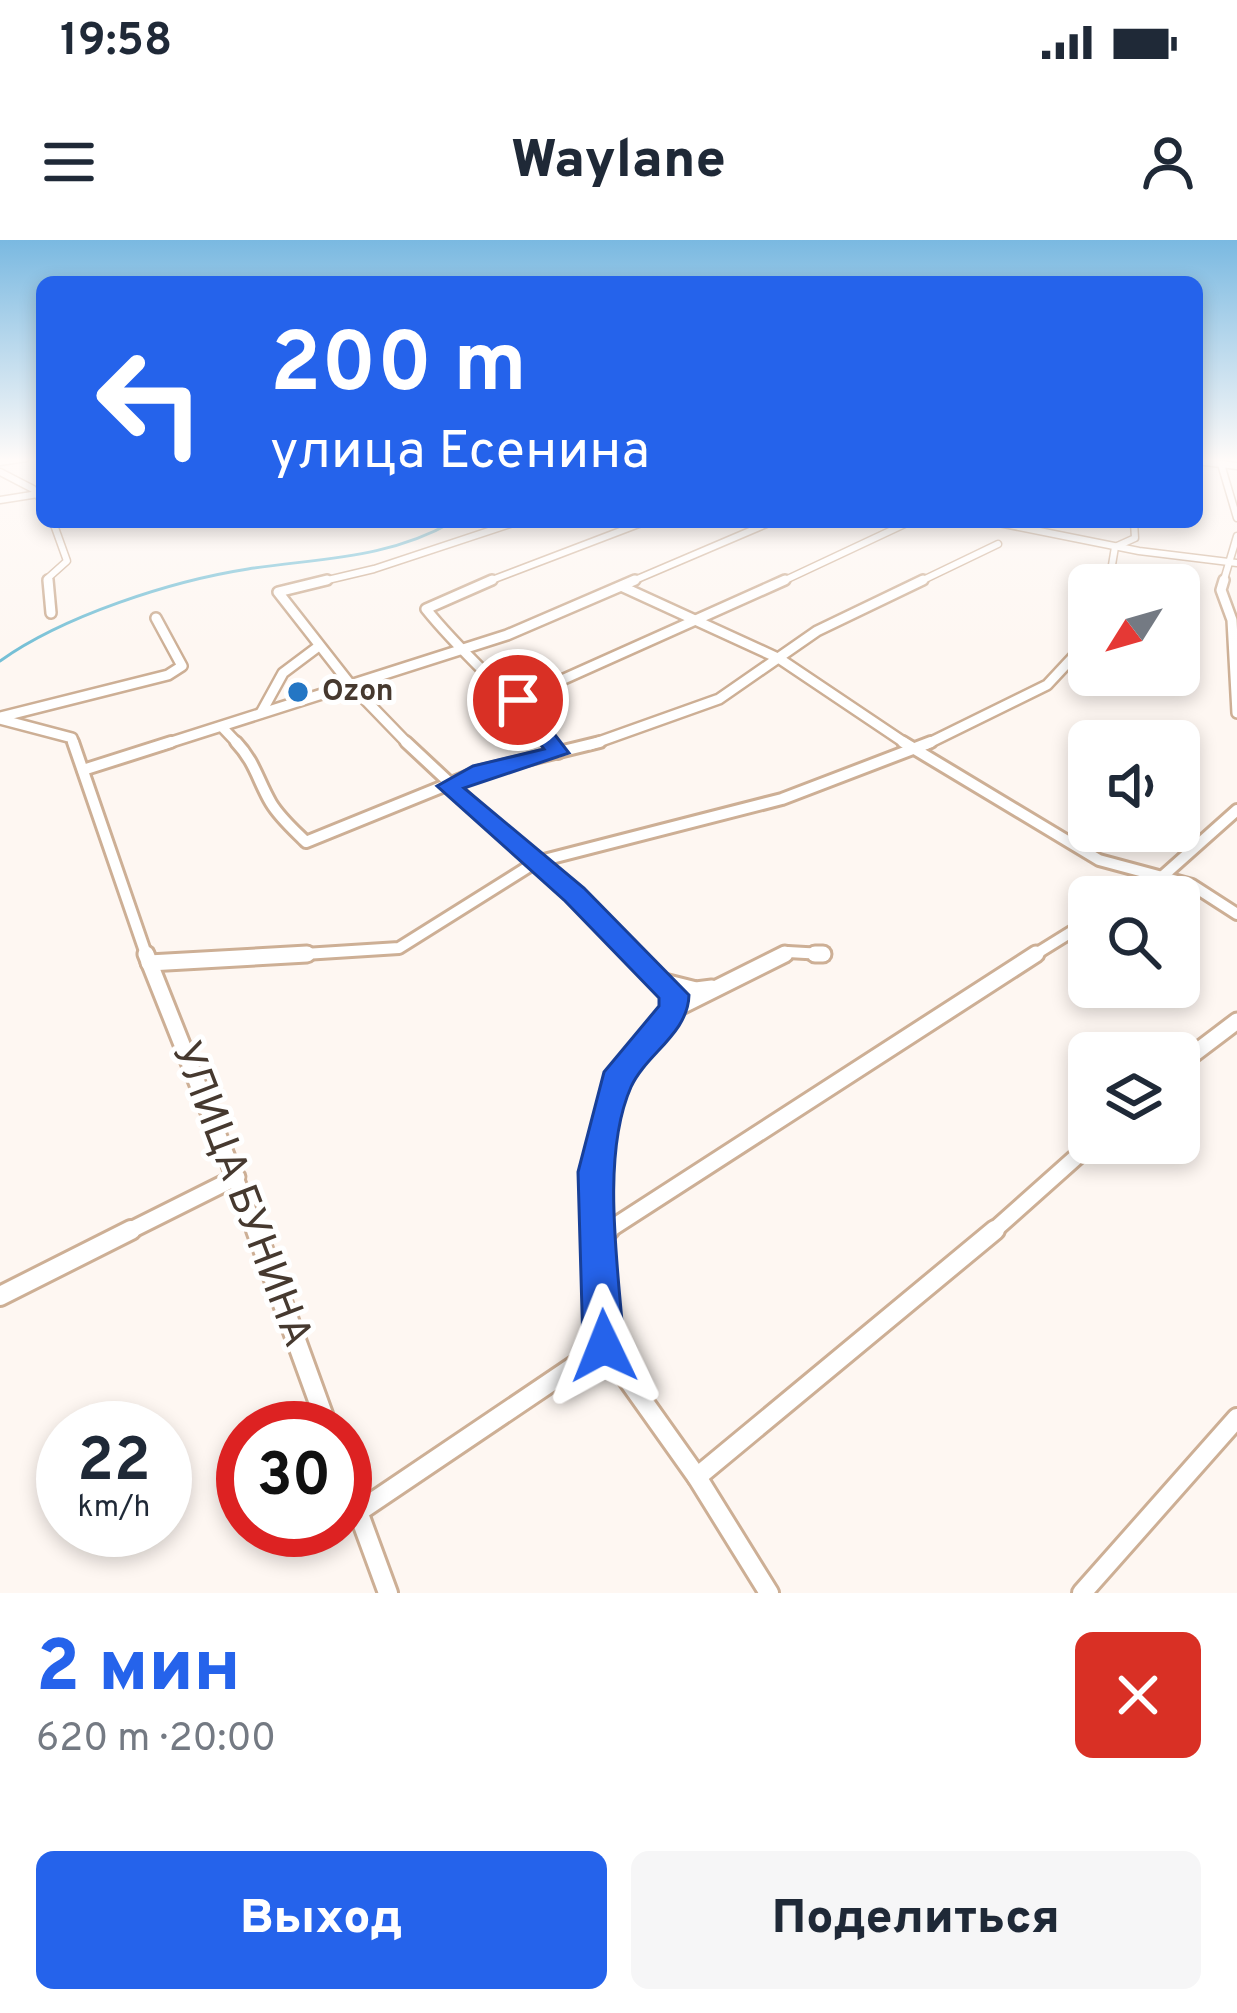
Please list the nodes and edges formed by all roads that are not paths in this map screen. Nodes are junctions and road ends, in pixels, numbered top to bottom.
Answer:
1 (55, 528) edge
2 (480, 528) edge
3 (496, 528) edge
4 (628, 528) edge
5 (757, 528) edge
6 (896, 528) edge
7 (1023, 528) edge
8 (1135, 528) edge
9 (1237, 536) edge
10 (465, 537) junction
11 (998, 544) dead end
12 (1115, 547) junction
13 (1232, 562) edge
14 (1112, 564) edge
15 (623, 587) junction
16 (51, 613) dead end
17 (156, 618) dead end
18 (696, 621) junction
19 (319, 646) junction
20 (460, 651) junction
21 (781, 659) junction
22 (1068, 662) edge
23 (350, 684) junction
24 (518, 700) junction
25 (261, 713) junction
26 (1237, 713) edge
27 (0, 718) edge
28 (222, 727) junction
29 (915, 750) junction
30 (558, 753) junction
31 (83, 770) junction
32 (448, 786) junction
33 (1237, 810) edge
34 (536, 862) junction
35 (1164, 875) junction
36 (1237, 914) edge
37 (1068, 934) edge
38 (823, 954) dead end
39 (149, 964) junction
40 (664, 982) junction
41 (719, 988) junction
42 (674, 1010) junction
43 (1237, 1021) edge
44 (1200, 1049) edge
45 (1069, 1164) edge
46 (237, 1177) junction
47 (600, 1236) junction
48 (0, 1295) edge
49 (604, 1346) junction
50 (318, 1401) edge
51 (1237, 1418) edge
52 (697, 1477) junction
53 (372, 1503) edge
54 (372, 1550) edge
55 (388, 1593) edge
56 (769, 1593) edge
57 (1082, 1593) edge

1 - 16 street
2 - 10 street
3 - 10 street
4 - 20 street
5 - 15 street
6 - 18 street
7 - 12 street
8 - 12 street
9 - 13 street
10 - 19 street
11 - 21 street
12 - 13 street
12 - 14 street
13 - 26 street
15 - 18 street
15 - 20 street
17 - 27 street
18 - 21 street
18 - 24 street
19 - 23 street
19 - 25 street
20 - 23 street
20 - 24 street
21 - 29 street
21 - 30 street
22 - 29 street
23 - 25 street
23 - 32 street
24 - 30 street
25 - 28 street
27 - 31 street, УЛИЦА БУНИНА
28 - 31 street
28 - 32 street
29 - 34 street
29 - 35 street
30 - 32 street
31 - 39 street, УЛИЦА БУНИНА
32 - 34 street
33 - 35 street
34 - 39 street
34 - 40 street
35 - 36 street
37 - 47 street
38 - 41 street
39 - 46 street, УЛИЦА БУНИНА
40 - 41 street
40 - 42 street
41 - 42 street
42 - 47 street
43 - 44 street
45 - 52 street
46 - 48 street
46 - 50 street, УЛИЦА БУНИНА
47 - 49 street
49 - 52 street
49 - 53 street
51 - 57 street
52 - 56 street
54 - 55 street

